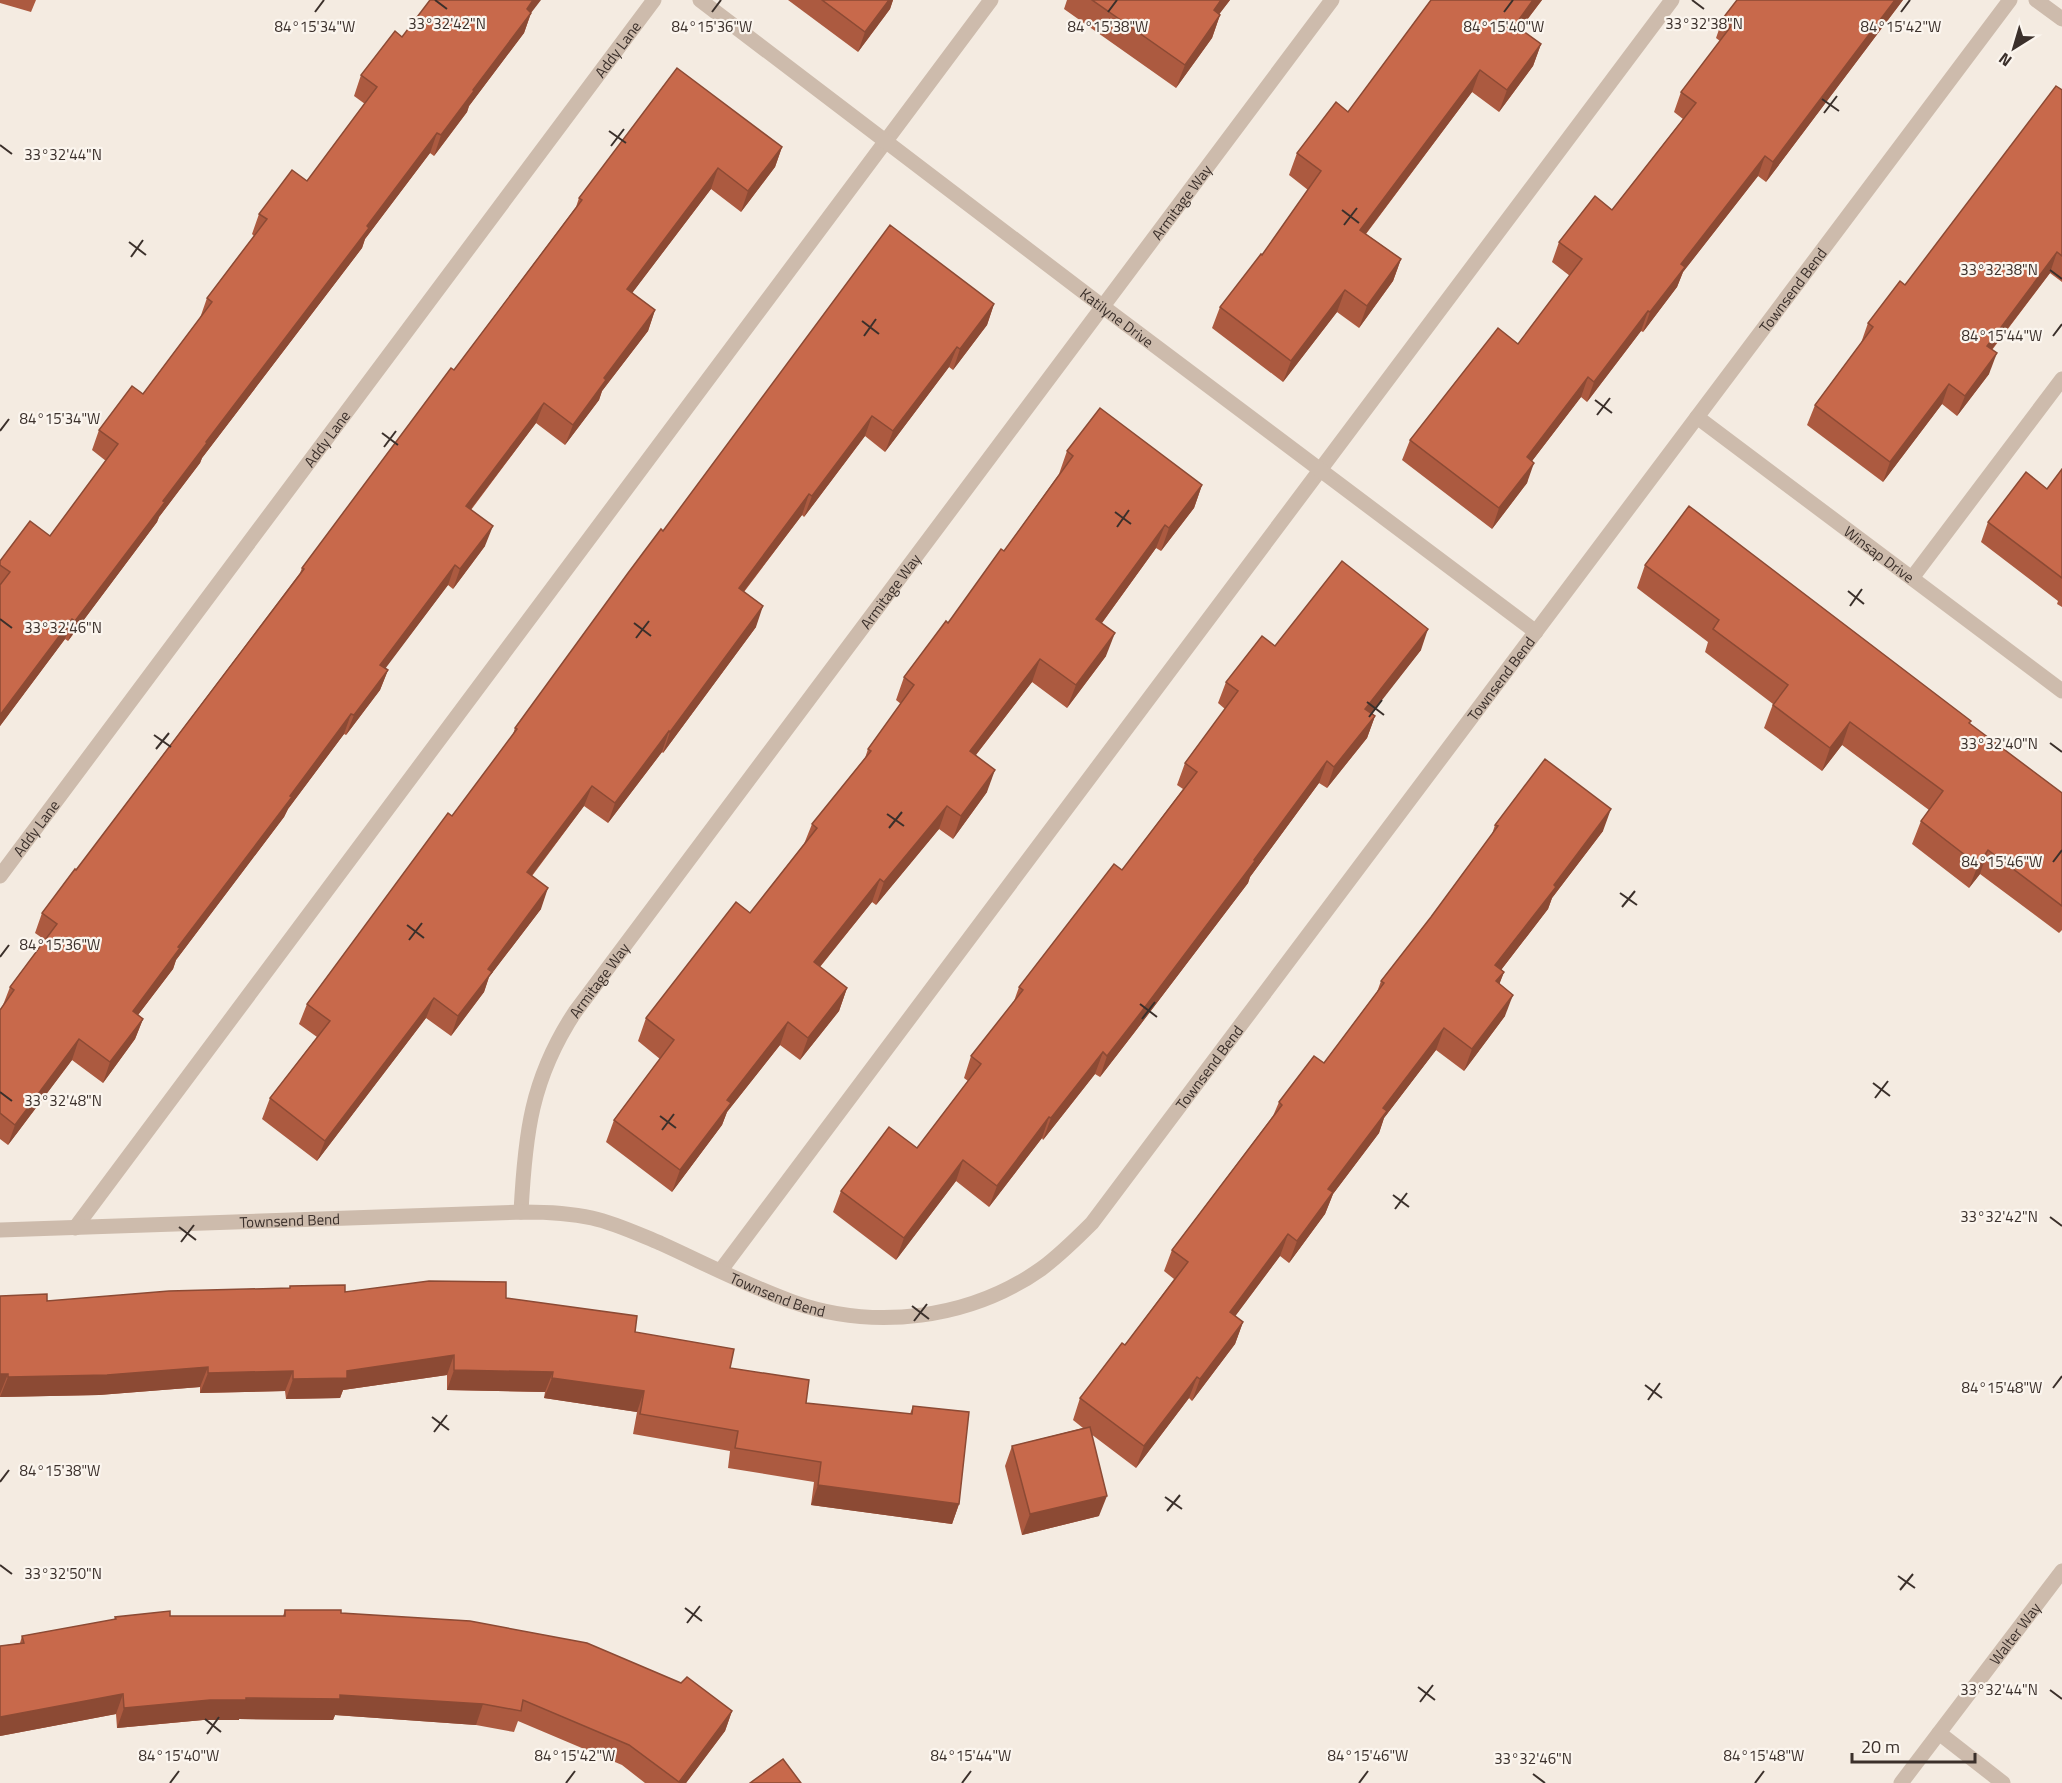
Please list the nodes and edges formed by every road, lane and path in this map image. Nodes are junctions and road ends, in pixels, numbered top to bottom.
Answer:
1 (654, 0) edge
2 (700, 0) edge
3 (991, 0) edge
4 (1332, 0) edge
5 (1672, 0) edge
6 (2010, 0) edge
7 (2036, 0) edge
8 (2062, 19) edge
9 (885, 141) junction
10 (1102, 306) junction
11 (2062, 380) edge
12 (1697, 417) junction
13 (1321, 470) junction
14 (1912, 578) junction
15 (1536, 632) junction
16 (2062, 691) edge
17 (0, 876) edge
18 (521, 1212) junction
19 (75, 1228) junction
20 (0, 1230) edge
21 (721, 1270) junction
22 (2062, 1570) edge
23 (1939, 1733) junction
24 (1901, 1783) edge
25 (2003, 1783) edge

1 - 17 street, Addy Lane
2 - 9 street, Katilyne Drive
3 - 9 street
4 - 10 street, Armitage Way
5 - 13 street
6 - 12 street, Townsend Bend
7 - 8 street
9 - 10 street, Katilyne Drive
9 - 19 street
10 - 13 street, Katilyne Drive
10 - 18 street, Armitage Way
11 - 14 street
12 - 14 street, Winsap Drive
12 - 15 street, Townsend Bend
13 - 15 street, Katilyne Drive
13 - 21 street
14 - 16 street, Winsap Drive
15 - 21 street, Townsend Bend
18 - 19 street, Townsend Bend
18 - 21 street, Townsend Bend
19 - 20 street, Townsend Bend
22 - 23 street, Walter Way
23 - 24 street, Walter Way
23 - 25 street

